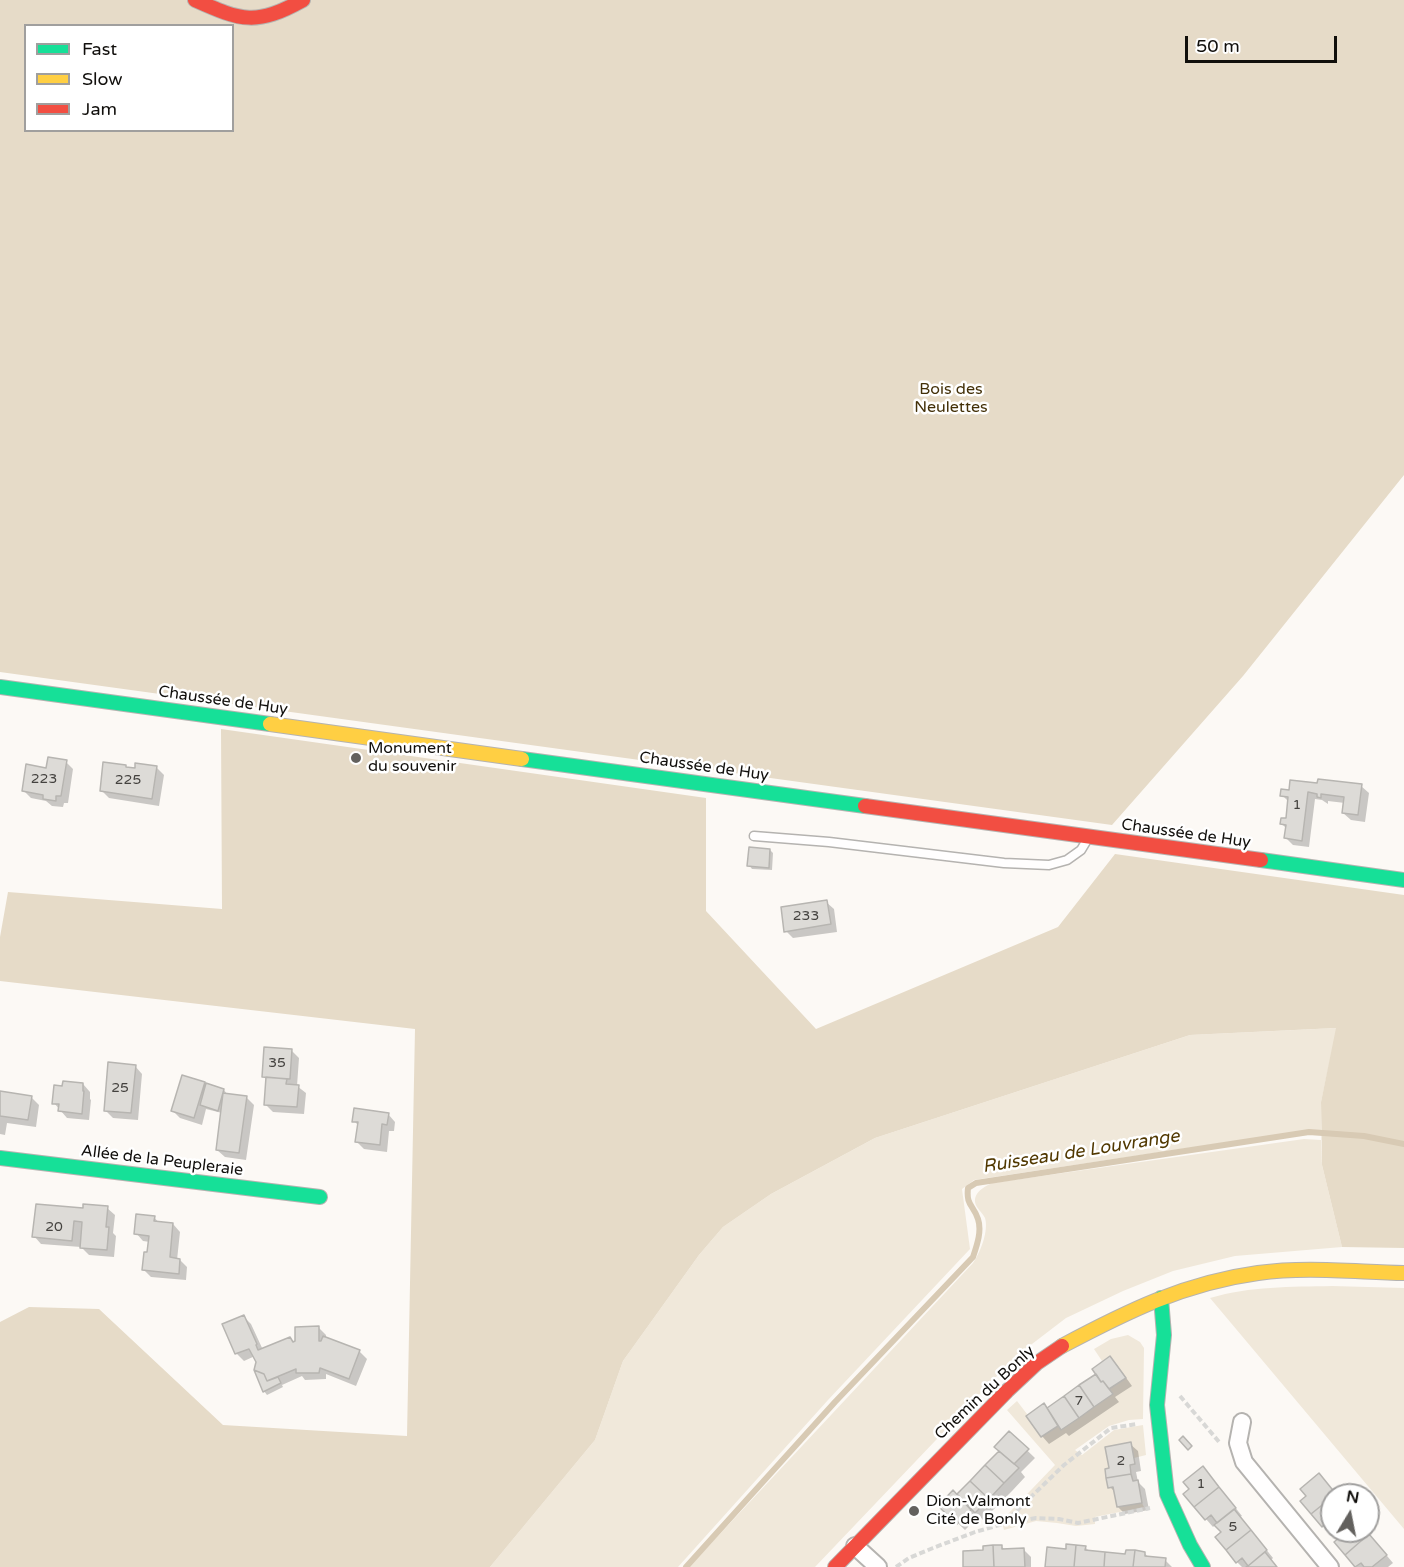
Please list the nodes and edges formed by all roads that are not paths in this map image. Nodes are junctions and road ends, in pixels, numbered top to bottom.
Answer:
1 (195, 0) edge
2 (303, 0) edge
3 (0, 687) edge
4 (754, 836) dead end
5 (1088, 837) junction
6 (1404, 880) edge
7 (0, 1158) edge
8 (320, 1197) dead end
9 (1404, 1273) edge
10 (1161, 1298) junction
11 (1242, 1422) dead end
12 (855, 1546) junction
13 (1324, 1565) edge
14 (835, 1567) edge
15 (878, 1567) edge
16 (1203, 1567) edge

1 - 2 main road
3 - 5 main road, Chaussée de Huy
4 - 5 lane
5 - 6 main road, Chaussée de Huy
7 - 8 main road, Allée de la Peupleraie
9 - 10 main road, Chemin du Bonly
10 - 12 main road, Chemin du Bonly
10 - 16 main road
11 - 13 street
12 - 14 main road, Chemin du Bonly
12 - 15 street

